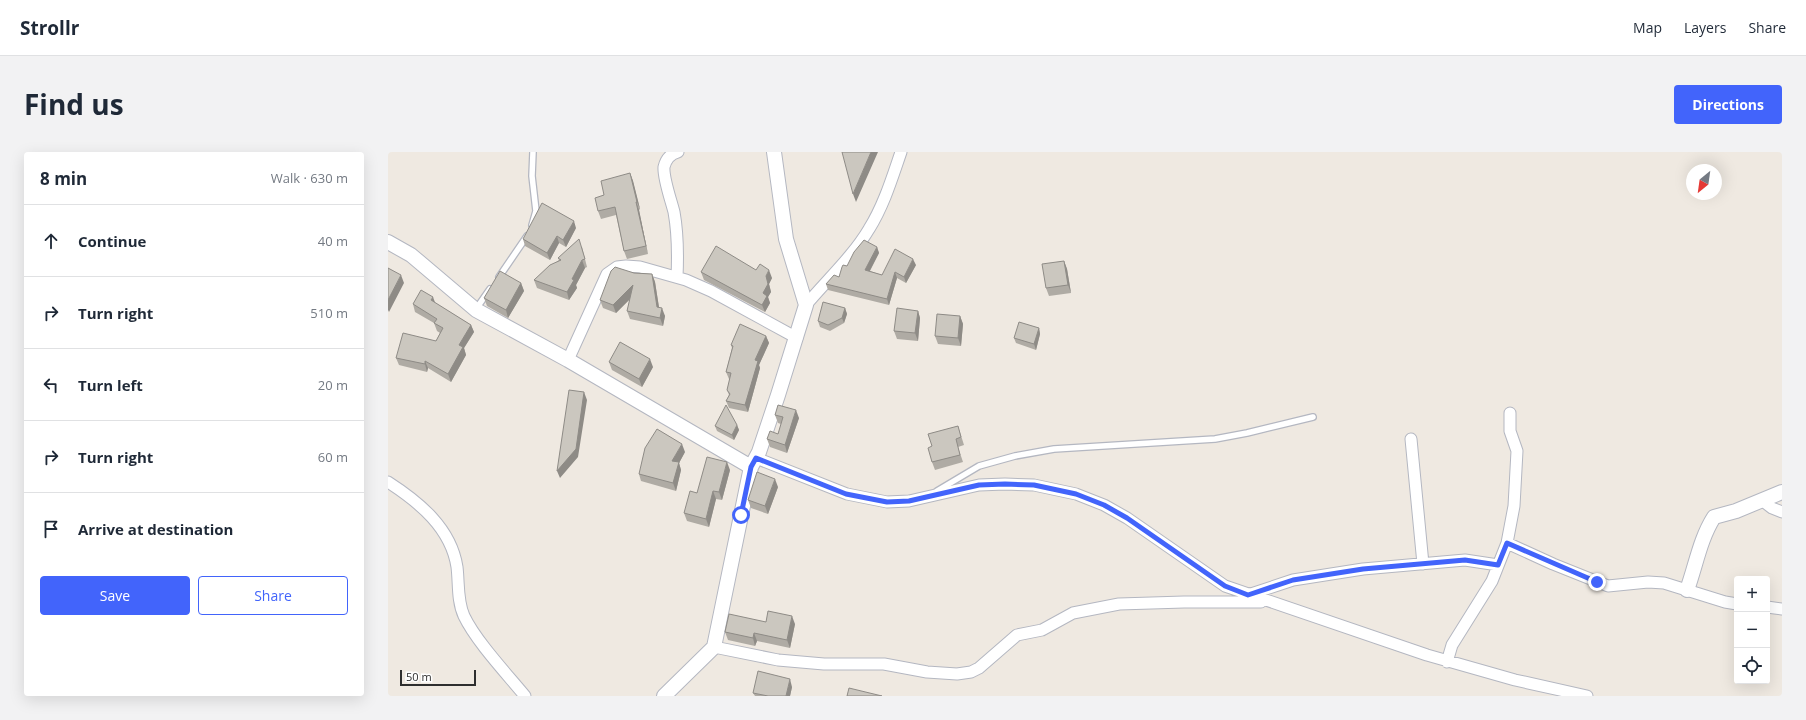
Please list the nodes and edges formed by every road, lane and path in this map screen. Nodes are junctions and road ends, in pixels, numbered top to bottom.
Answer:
1 (533, 152) edge
2 (678, 152) edge
3 (774, 152) edge
4 (901, 152) edge
5 (388, 242) edge
6 (677, 278) junction
7 (806, 304) junction
8 (476, 310) junction
9 (797, 338) junction
10 (568, 360) junction
11 (1510, 413) dead end
12 (1313, 417) dead end
13 (1411, 439) dead end
14 (754, 462) junction
15 (388, 482) edge
16 (1782, 492) edge
17 (924, 498) junction
18 (1763, 501) junction
19 (1782, 512) edge
20 (1507, 543) junction
21 (1423, 564) junction
22 (1498, 565) junction
23 (1687, 590) junction
24 (1248, 595) junction
25 (1271, 603) junction
26 (1734, 604) edge
27 (1770, 607) edge
28 (1782, 609) edge
29 (714, 647) junction
30 (1447, 662) junction
31 (525, 696) edge
32 (664, 696) edge
33 (1587, 696) edge

1 - 8 lane
2 - 6 street
3 - 7 street
4 - 7 street
5 - 8 street
6 - 9 street
6 - 10 street
7 - 9 street
8 - 10 street
9 - 14 street
10 - 14 street
11 - 20 street
12 - 17 lane
13 - 21 street
14 - 17 street
14 - 29 street
15 - 31 street
16 - 18 street
17 - 24 street
18 - 19 street
18 - 23 street
20 - 22 street
20 - 23 street
21 - 22 street
21 - 24 street
22 - 30 street
23 - 26 street
24 - 25 street
25 - 29 street
25 - 30 street
27 - 28 street
29 - 32 street
30 - 33 street

